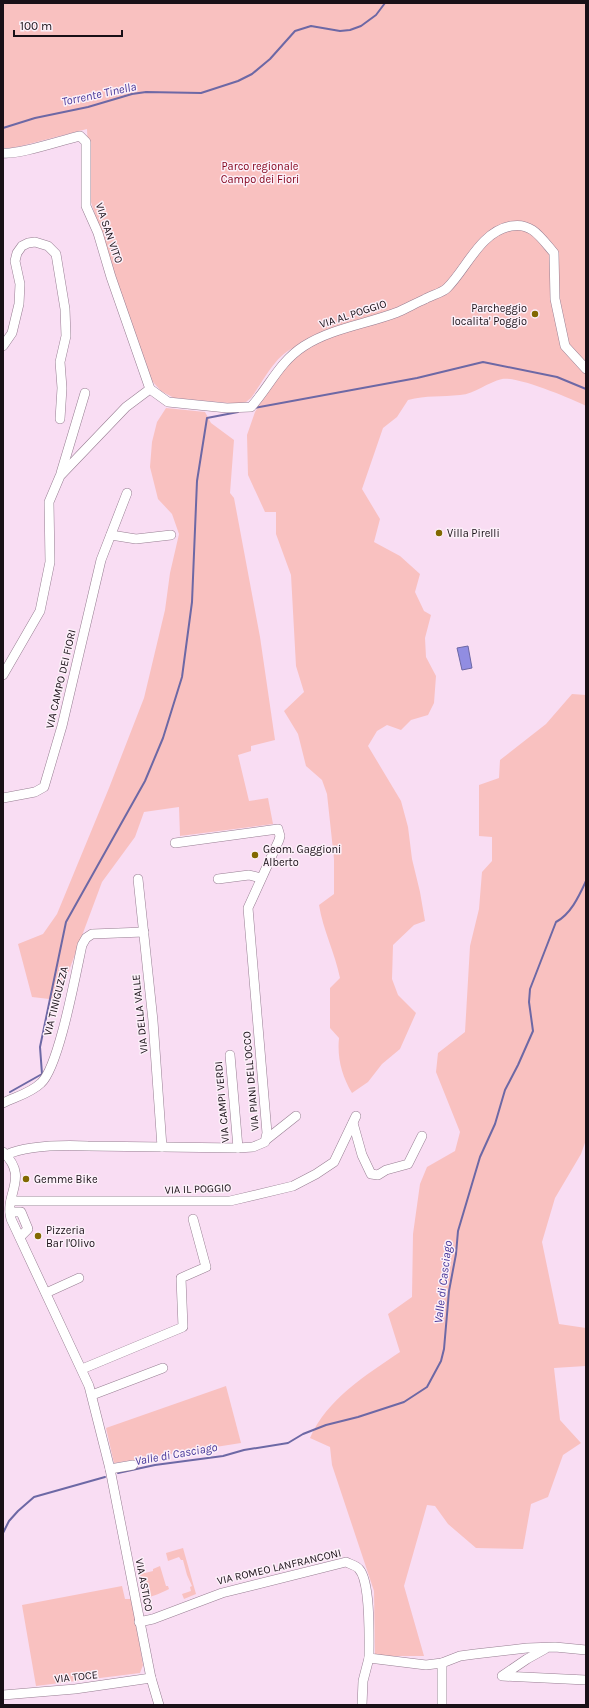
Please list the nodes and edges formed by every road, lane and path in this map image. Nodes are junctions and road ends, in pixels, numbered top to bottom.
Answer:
1 (3, 152) edge
2 (3, 346) edge
3 (586, 369) edge
4 (150, 389) junction
5 (86, 393) dead end
6 (60, 419) dead end
7 (60, 476) junction
8 (127, 493) dead end
9 (111, 535) junction
10 (171, 535) dead end
11 (3, 675) edge
12 (3, 798) edge
13 (175, 843) dead end
14 (261, 878) junction
15 (138, 879) dead end
16 (218, 879) dead end
17 (144, 932) junction
18 (230, 1055) dead end
19 (3, 1103) edge
20 (296, 1116) dead end
21 (422, 1136) dead end
22 (267, 1139) junction
23 (162, 1147) junction
24 (238, 1148) junction
25 (4, 1154) edge
26 (11, 1201) junction
27 (193, 1218) dead end
28 (79, 1278) dead end
29 (46, 1293) junction
30 (163, 1368) dead end
31 (82, 1369) junction
32 (92, 1395) junction
33 (133, 1465) dead end
34 (110, 1469) junction
35 (139, 1622) junction
36 (547, 1648) junction
37 (586, 1650) edge
38 (369, 1658) junction
39 (442, 1663) junction
40 (151, 1678) junction
41 (586, 1680) edge
42 (3, 1694) edge
43 (159, 1705) edge
44 (362, 1705) edge
45 (442, 1705) edge

1 - 4 street, VIA SAN VITO
2 - 6 street
3 - 4 street, VIA AL POGGIO
4 - 7 street
5 - 7 street
7 - 11 street
8 - 9 street, VIA CAMPO DEI FIORI
9 - 10 street
9 - 12 street, VIA CAMPO DEI FIORI
13 - 14 street, VIA PIANI DELL'OCCO
14 - 16 street
14 - 22 street, VIA PIANI DELL'OCCO
15 - 17 street, VIA DELLA VALLE
17 - 19 street, VIA TINIGUZZA
17 - 23 street, VIA DELLA VALLE
18 - 24 street, VIA CAMPI VERDI
20 - 22 street
21 - 26 street, VIA IL POGGIO
22 - 24 street, VIA PIANI DELL'OCCO
23 - 24 street, VIA PIANI DELL'OCCO
23 - 25 street, VIA PIANI DELL'OCCO
25 - 26 street
26 - 29 street, VIA ASTICO
27 - 31 street
28 - 29 street
29 - 31 street, VIA ASTICO
30 - 32 street
31 - 32 street, VIA ASTICO
32 - 34 street, VIA ASTICO
33 - 34 street
34 - 35 street, VIA ASTICO
35 - 38 street, VIA ROMEO LANFRANCONI
35 - 40 street, VIA ASTICO
36 - 37 street
36 - 39 street
36 - 41 street
38 - 39 street
38 - 44 street, VIA ROMEO LANFRANCONI
39 - 45 street
40 - 42 street, VIA TOCE
40 - 43 street, VIA ASTICO

